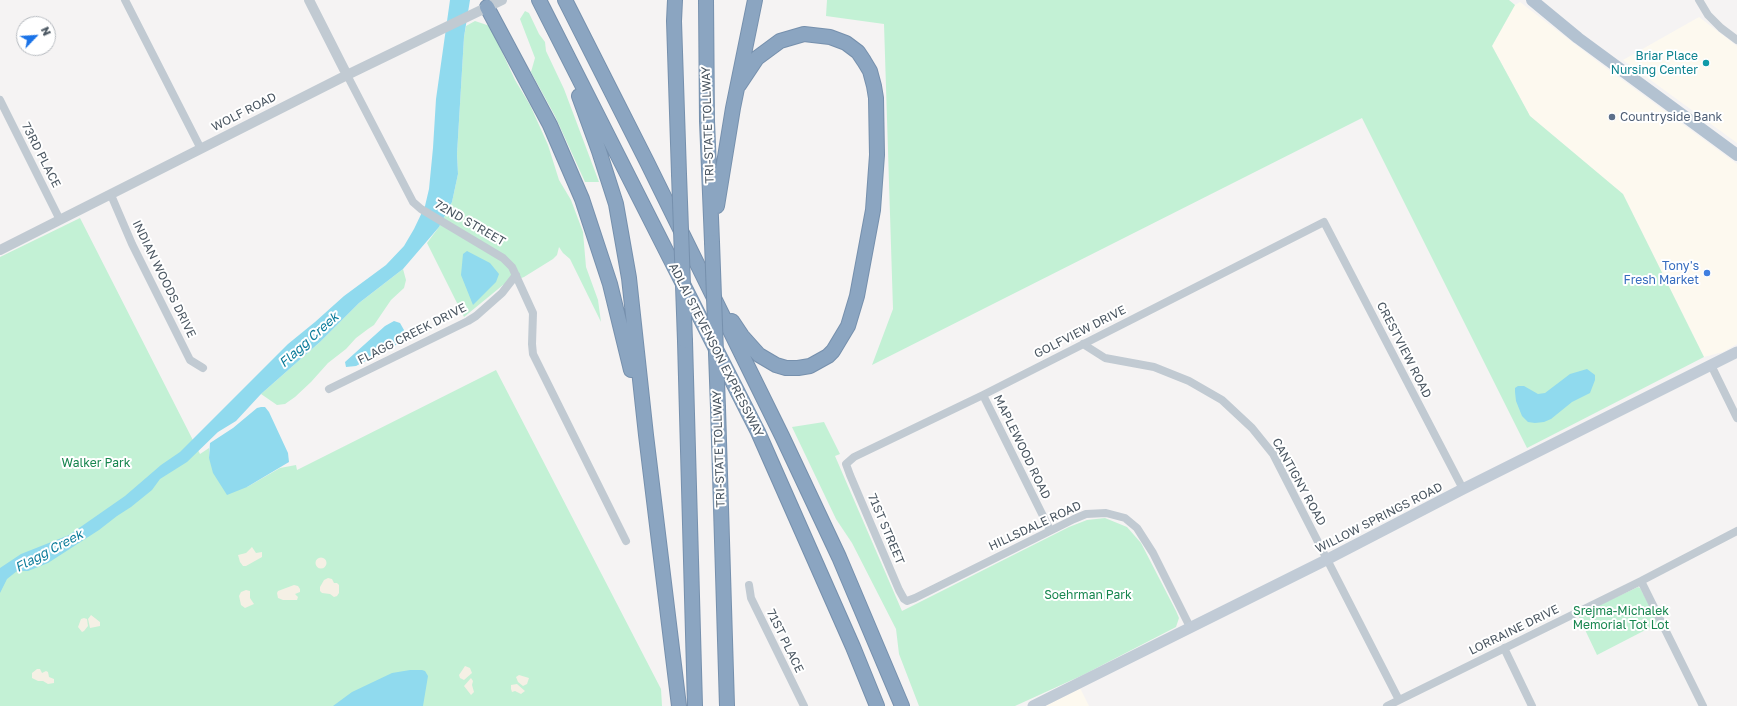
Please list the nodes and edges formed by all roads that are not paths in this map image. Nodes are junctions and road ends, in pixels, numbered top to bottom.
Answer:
1 (125, 0) edge
2 (309, 0) edge
3 (502, 0) edge
4 (540, 0) edge
5 (675, 0) edge
6 (706, 0) edge
7 (755, 0) edge
8 (1532, 0) edge
9 (1699, 0) edge
10 (567, 4) edge
11 (482, 10) junction
12 (558, 37) junction
13 (1737, 40) edge
14 (347, 75) junction
15 (739, 85) junction
16 (0, 100) edge
17 (201, 149) junction
18 (1737, 155) edge
19 (111, 194) junction
20 (60, 220) junction
21 (1324, 222) joint
22 (712, 236) junction
23 (0, 250) edge
24 (695, 261) junction
25 (516, 275) junction
26 (1082, 344) junction
27 (1737, 352) edge
28 (1711, 365) junction
29 (203, 368) dead end
30 (329, 388) dead end
31 (983, 395) junction
32 (1737, 418) edge
33 (646, 435) junction
34 (846, 464) joint
35 (1463, 489) junction
36 (1050, 530) junction
37 (1737, 531) edge
38 (626, 541) dead end
39 (1328, 559) junction
40 (1642, 581) junction
41 (749, 585) dead end
42 (907, 601) joint
43 (1190, 627) junction
44 (1504, 648) junction
45 (1399, 700) junction
46 (679, 706) edge
47 (695, 706) edge
48 (727, 706) edge
49 (804, 706) edge
50 (877, 706) edge
51 (902, 706) edge
52 (1033, 706) edge
53 (1387, 706) edge
54 (1532, 706) edge
55 (1704, 706) edge

1 - 17 street
2 - 14 street, 72ND STREET
3 - 11 street, WOLF ROAD
4 - 12 highway, ADLAI STEVENSON EXPRESSWAY
5 - 47 highway, bridge
6 - 22 highway, TRI-STATE TOLLWAY
7 - 15 highway
8 - 18 main road
9 - 13 street
10 - 24 highway, ADLAI STEVENSON EXPRESSWAY
11 - 14 street, WOLF ROAD
11 - 33 highway
12 - 33 highway
12 - 50 highway, ADLAI STEVENSON EXPRESSWAY
14 - 17 street, WOLF ROAD
14 - 25 street, 72ND STREET
15 - 22 highway
15 - 24 highway
16 - 20 street, 73RD PLACE
17 - 19 street, WOLF ROAD
19 - 20 street, WOLF ROAD
19 - 29 street, INDIAN WOODS DRIVE
20 - 23 street, WOLF ROAD
21 - 26 street, GOLFVIEW DRIVE
21 - 35 street, CRESTVIEW ROAD
22 - 48 highway, TRI-STATE TOLLWAY, bridge
24 - 51 highway, ADLAI STEVENSON EXPRESSWAY
25 - 30 street, FLAGG CREEK DRIVE
25 - 38 street, 72ND STREET
26 - 31 street, GOLFVIEW DRIVE
26 - 39 street, CANTIGNY ROAD
27 - 28 main road, WILLOW SPRINGS ROAD
28 - 32 street
28 - 35 main road, WILLOW SPRINGS ROAD
31 - 34 street, GOLFVIEW DRIVE
31 - 36 street, MAPLEWOOD ROAD
33 - 46 highway
34 - 42 street, 71ST STREET
35 - 39 main road, WILLOW SPRINGS ROAD
36 - 42 street, HILLSDALE ROAD
36 - 43 street, HILLSDALE ROAD
37 - 40 street, LORRAINE DRIVE
39 - 43 main road, WILLOW SPRINGS ROAD
39 - 45 street, CANTIGNY ROAD
40 - 44 street, LORRAINE DRIVE
40 - 55 street
41 - 49 street, 71ST PLACE
43 - 52 main road, WILLOW SPRINGS ROAD
44 - 45 street, LORRAINE DRIVE
44 - 54 street
45 - 53 street, LORRAINE DRIVE

